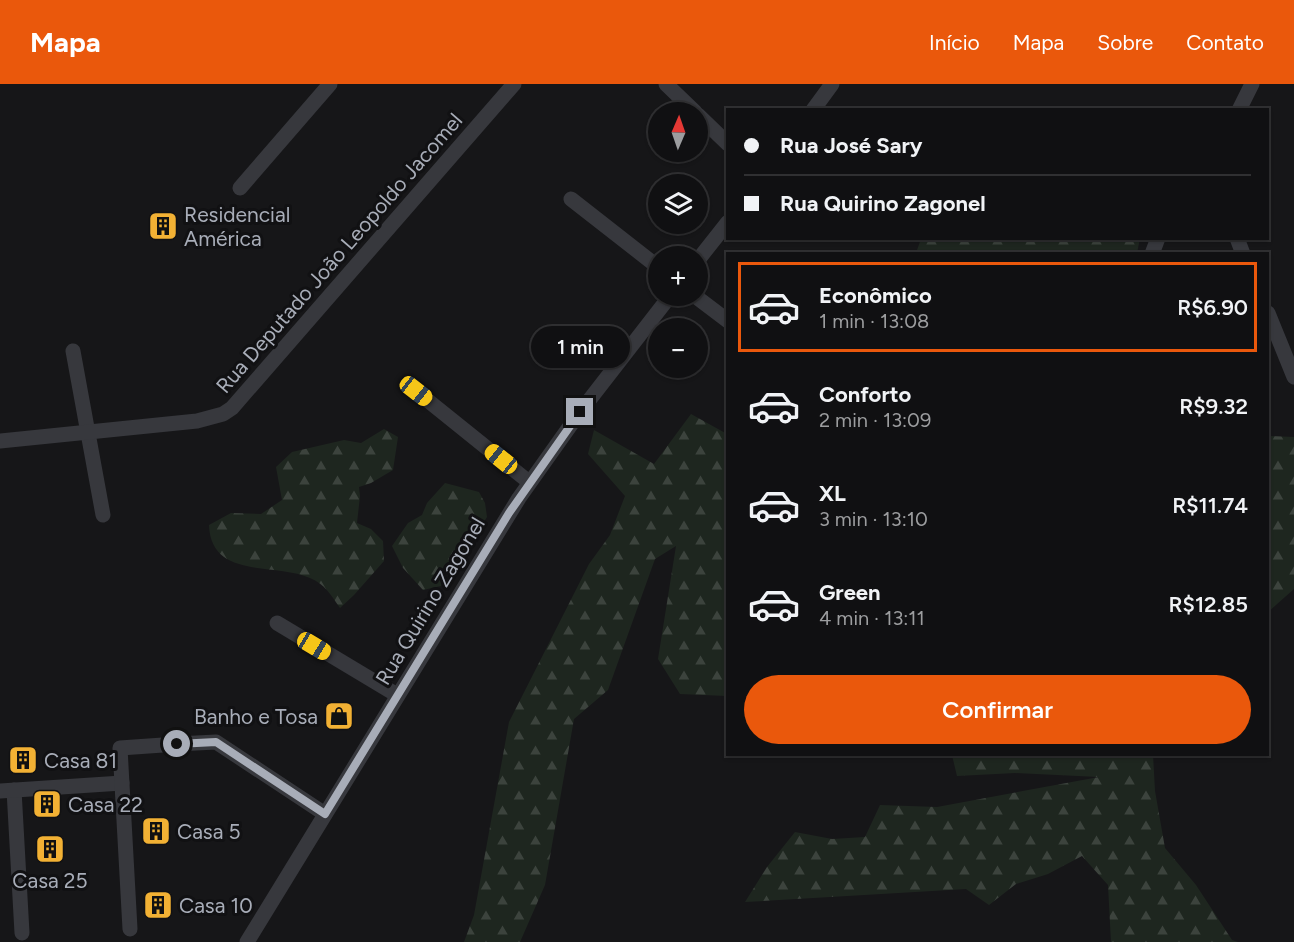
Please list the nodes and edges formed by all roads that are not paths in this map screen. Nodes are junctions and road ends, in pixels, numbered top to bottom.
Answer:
1 (330, 84) edge
2 (514, 84) edge
3 (666, 84) edge
4 (832, 84) edge
5 (1252, 84) edge
6 (684, 102) edge
7 (814, 108) edge
8 (1240, 108) edge
9 (708, 125) edge
10 (726, 142) edge
11 (240, 188) dead end
12 (571, 199) dead end
13 (726, 225) edge
14 (708, 247) edge
15 (648, 259) edge
16 (662, 306) edge
17 (708, 306) edge
18 (1269, 315) edge
19 (726, 319) edge
20 (73, 351) dead end
21 (1294, 377) edge
22 (416, 391) dead end
23 (87, 432) junction
24 (0, 441) edge
25 (529, 482) junction
26 (103, 515) dead end
27 (277, 623) dead end
28 (397, 695) junction
29 (122, 783) junction
30 (7, 790) edge
31 (325, 814) junction
32 (130, 929) dead end
33 (22, 933) dead end
34 (247, 942) edge

1 - 11 street
2 - 23 street, Rua Deputado João Leopoldo Jacomel
3 - 6 street
4 - 7 street
5 - 8 street
9 - 10 street
12 - 15 street
13 - 14 street
16 - 25 street, Rua Quirino Zagonel
17 - 19 street
18 - 21 street
20 - 23 street
22 - 25 street
23 - 24 street, Rua Deputado João Leopoldo Jacomel
23 - 26 street
25 - 28 street, Rua Quirino Zagonel
27 - 28 street
28 - 31 street, Rua Quirino Zagonel
29 - 30 street
29 - 31 street
29 - 32 street
30 - 33 street
31 - 34 street, Rua Quirino Zagonel

